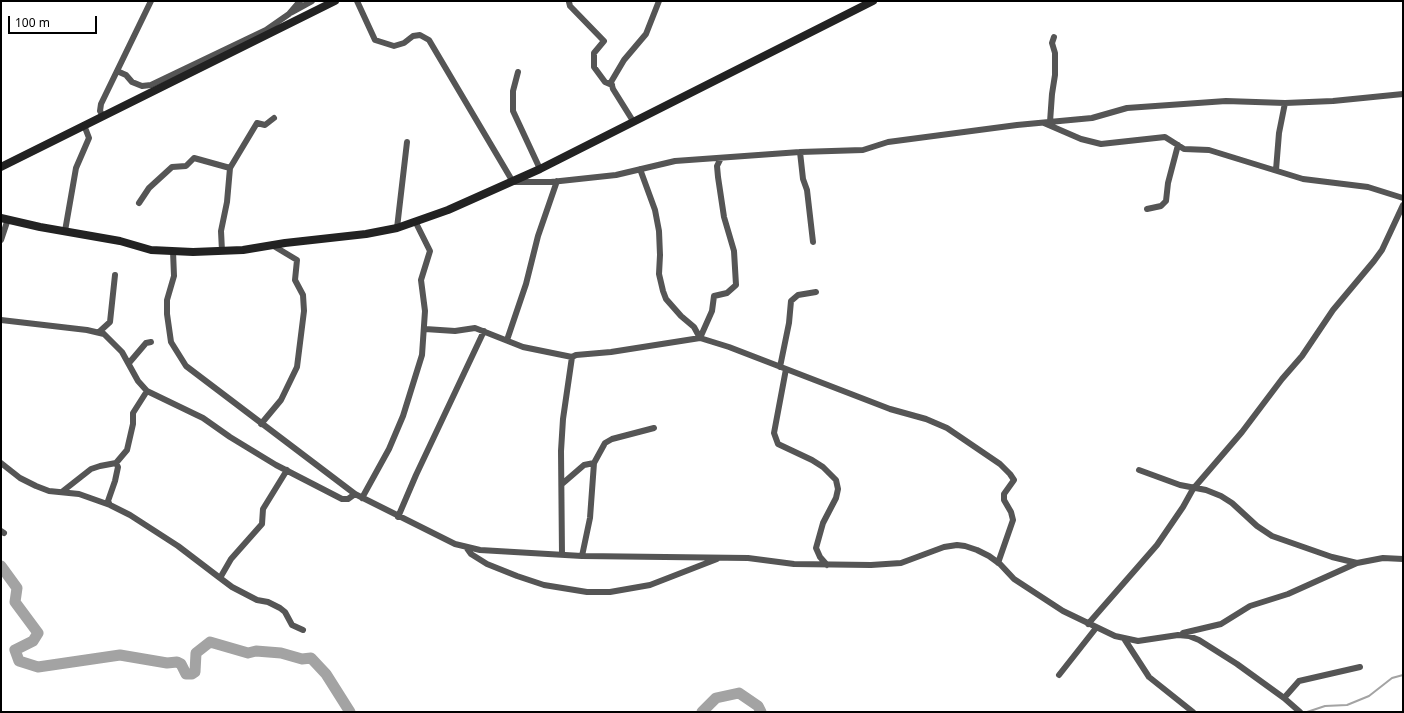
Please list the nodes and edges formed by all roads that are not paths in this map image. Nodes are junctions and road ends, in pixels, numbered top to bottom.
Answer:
1 (151, 1) edge
2 (300, 1) edge
3 (312, 1) edge
4 (335, 1) edge
5 (357, 1) edge
6 (659, 1) edge
7 (873, 1) edge
8 (569, 2) dead end
9 (289, 14) junction
10 (1054, 37) dead end
11 (117, 71) junction
12 (518, 72) dead end
13 (612, 85) junction
14 (1403, 94) edge
15 (1285, 103) junction
16 (103, 116) junction
17 (274, 118) dead end
18 (633, 121) junction
19 (1050, 122) junction
20 (1043, 123) junction
21 (84, 125) junction
22 (407, 142) dead end
23 (1178, 145) junction
24 (800, 152) junction
25 (721, 158) junction
26 (1, 167) edge
27 (230, 168) junction
28 (540, 169) junction
29 (640, 169) junction
30 (1276, 170) junction
31 (557, 181) junction
32 (512, 182) junction
33 (1403, 198) edge
34 (139, 203) dead end
35 (1403, 205) edge
36 (1147, 209) dead end
37 (4, 218) edge
38 (416, 223) junction
39 (397, 228) junction
40 (65, 231) junction
41 (1, 240) edge
42 (813, 242) dead end
43 (272, 245) junction
44 (173, 251) junction
45 (222, 251) junction
46 (116, 275) dead end
47 (816, 292) dead end
48 (1, 320) edge
49 (425, 329) junction
50 (484, 331) junction
51 (99, 332) junction
52 (700, 338) junction
53 (507, 340) junction
54 (151, 342) dead end
55 (572, 357) junction
56 (129, 363) junction
57 (780, 367) junction
58 (786, 369) junction
59 (147, 391) junction
60 (262, 424) junction
61 (654, 428) dead end
62 (1, 463) edge
63 (116, 464) junction
64 (594, 464) junction
65 (286, 470) junction
66 (1139, 470) dead end
67 (562, 484) junction
68 (1193, 489) junction
69 (63, 491) junction
70 (355, 494) junction
71 (362, 498) junction
72 (110, 505) junction
73 (398, 517) junction
74 (466, 547) junction
75 (562, 555) junction
76 (582, 556) junction
77 (720, 558) junction
78 (1403, 559) edge
79 (998, 563) junction
80 (1357, 563) junction
81 (827, 564) junction
82 (220, 578) junction
83 (1088, 624) junction
84 (1096, 628) junction
85 (303, 630) dead end
86 (1178, 634) junction
87 (1125, 640) junction
88 (1360, 667) dead end
89 (1059, 675) dead end
90 (1284, 698) junction
91 (1193, 712) edge
92 (1300, 712) edge

1 - 11 street
2 - 9 street
3 - 9 street
4 - 16 street
5 - 32 street
6 - 13 street
7 - 18 street
8 - 13 street
9 - 11 street
10 - 19 street
11 - 16 street
12 - 28 street
13 - 18 street
14 - 15 street
15 - 19 street
15 - 30 street
16 - 21 street
17 - 27 street
18 - 28 street
19 - 20 street
20 - 23 street
20 - 24 street
21 - 26 street
21 - 40 street
22 - 39 street
23 - 30 street
23 - 36 street
24 - 25 street
24 - 42 street
25 - 29 street
25 - 52 street
27 - 34 street
27 - 45 street
28 - 32 street
29 - 31 street
29 - 52 street
30 - 33 street
31 - 32 street
31 - 53 street
32 - 38 street
35 - 68 street
37 - 40 street
37 - 41 street
38 - 39 street
38 - 49 street
39 - 43 street
40 - 44 street
43 - 45 street
43 - 60 street
44 - 45 street
44 - 60 street
46 - 51 street
47 - 57 street
48 - 51 street
49 - 50 street
49 - 71 street
50 - 53 street
50 - 73 street
51 - 56 street
52 - 55 street
52 - 57 street
53 - 55 street
54 - 56 street
55 - 67 street
56 - 59 street
57 - 58 street
58 - 79 street
58 - 81 street
59 - 63 street
59 - 65 street
60 - 70 street
61 - 64 street
62 - 69 street
63 - 69 street
63 - 72 street
64 - 67 street
64 - 76 street
65 - 70 street
65 - 82 street
66 - 68 street
67 - 75 street
68 - 80 street
68 - 83 street
69 - 72 street
70 - 71 street
71 - 73 street
72 - 82 street
73 - 74 street
74 - 75 street
74 - 77 street
75 - 76 street
76 - 77 street
77 - 81 street
78 - 80 street
79 - 81 street
79 - 83 street
80 - 86 street
82 - 85 street
83 - 84 street
84 - 87 street
84 - 89 street
86 - 87 street
86 - 90 street
87 - 91 street
88 - 90 street
90 - 92 street

